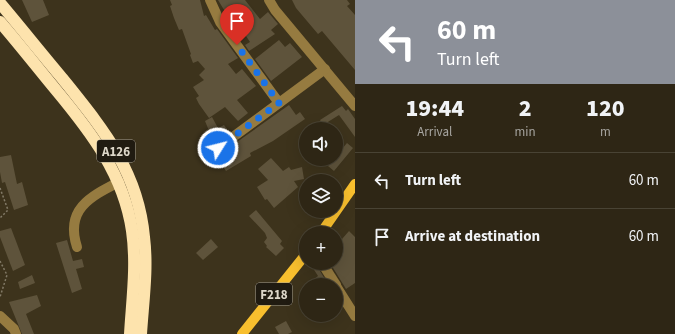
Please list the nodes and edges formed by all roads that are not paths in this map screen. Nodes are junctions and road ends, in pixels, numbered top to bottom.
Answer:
1 (210, 0) edge
2 (269, 0) edge
3 (0, 3) edge
4 (0, 22) edge
5 (325, 69) junction
6 (279, 103) junction
7 (355, 106) edge
8 (218, 148) dead end
9 (118, 182) junction
10 (355, 184) edge
11 (326, 226) edge
12 (77, 247) dead end
13 (299, 263) edge
14 (343, 296) edge
15 (0, 316) edge
16 (355, 316) edge
17 (16, 334) edge
18 (130, 334) edge
19 (141, 334) edge
20 (242, 334) edge

1 - 6 street
2 - 5 street
3 - 19 highway, A126
4 - 9 highway, A126
5 - 6 street
5 - 7 street
6 - 8 street
9 - 12 street
9 - 18 highway, A126
10 - 11 main road
13 - 20 main road, F218
14 - 16 street
15 - 17 street

